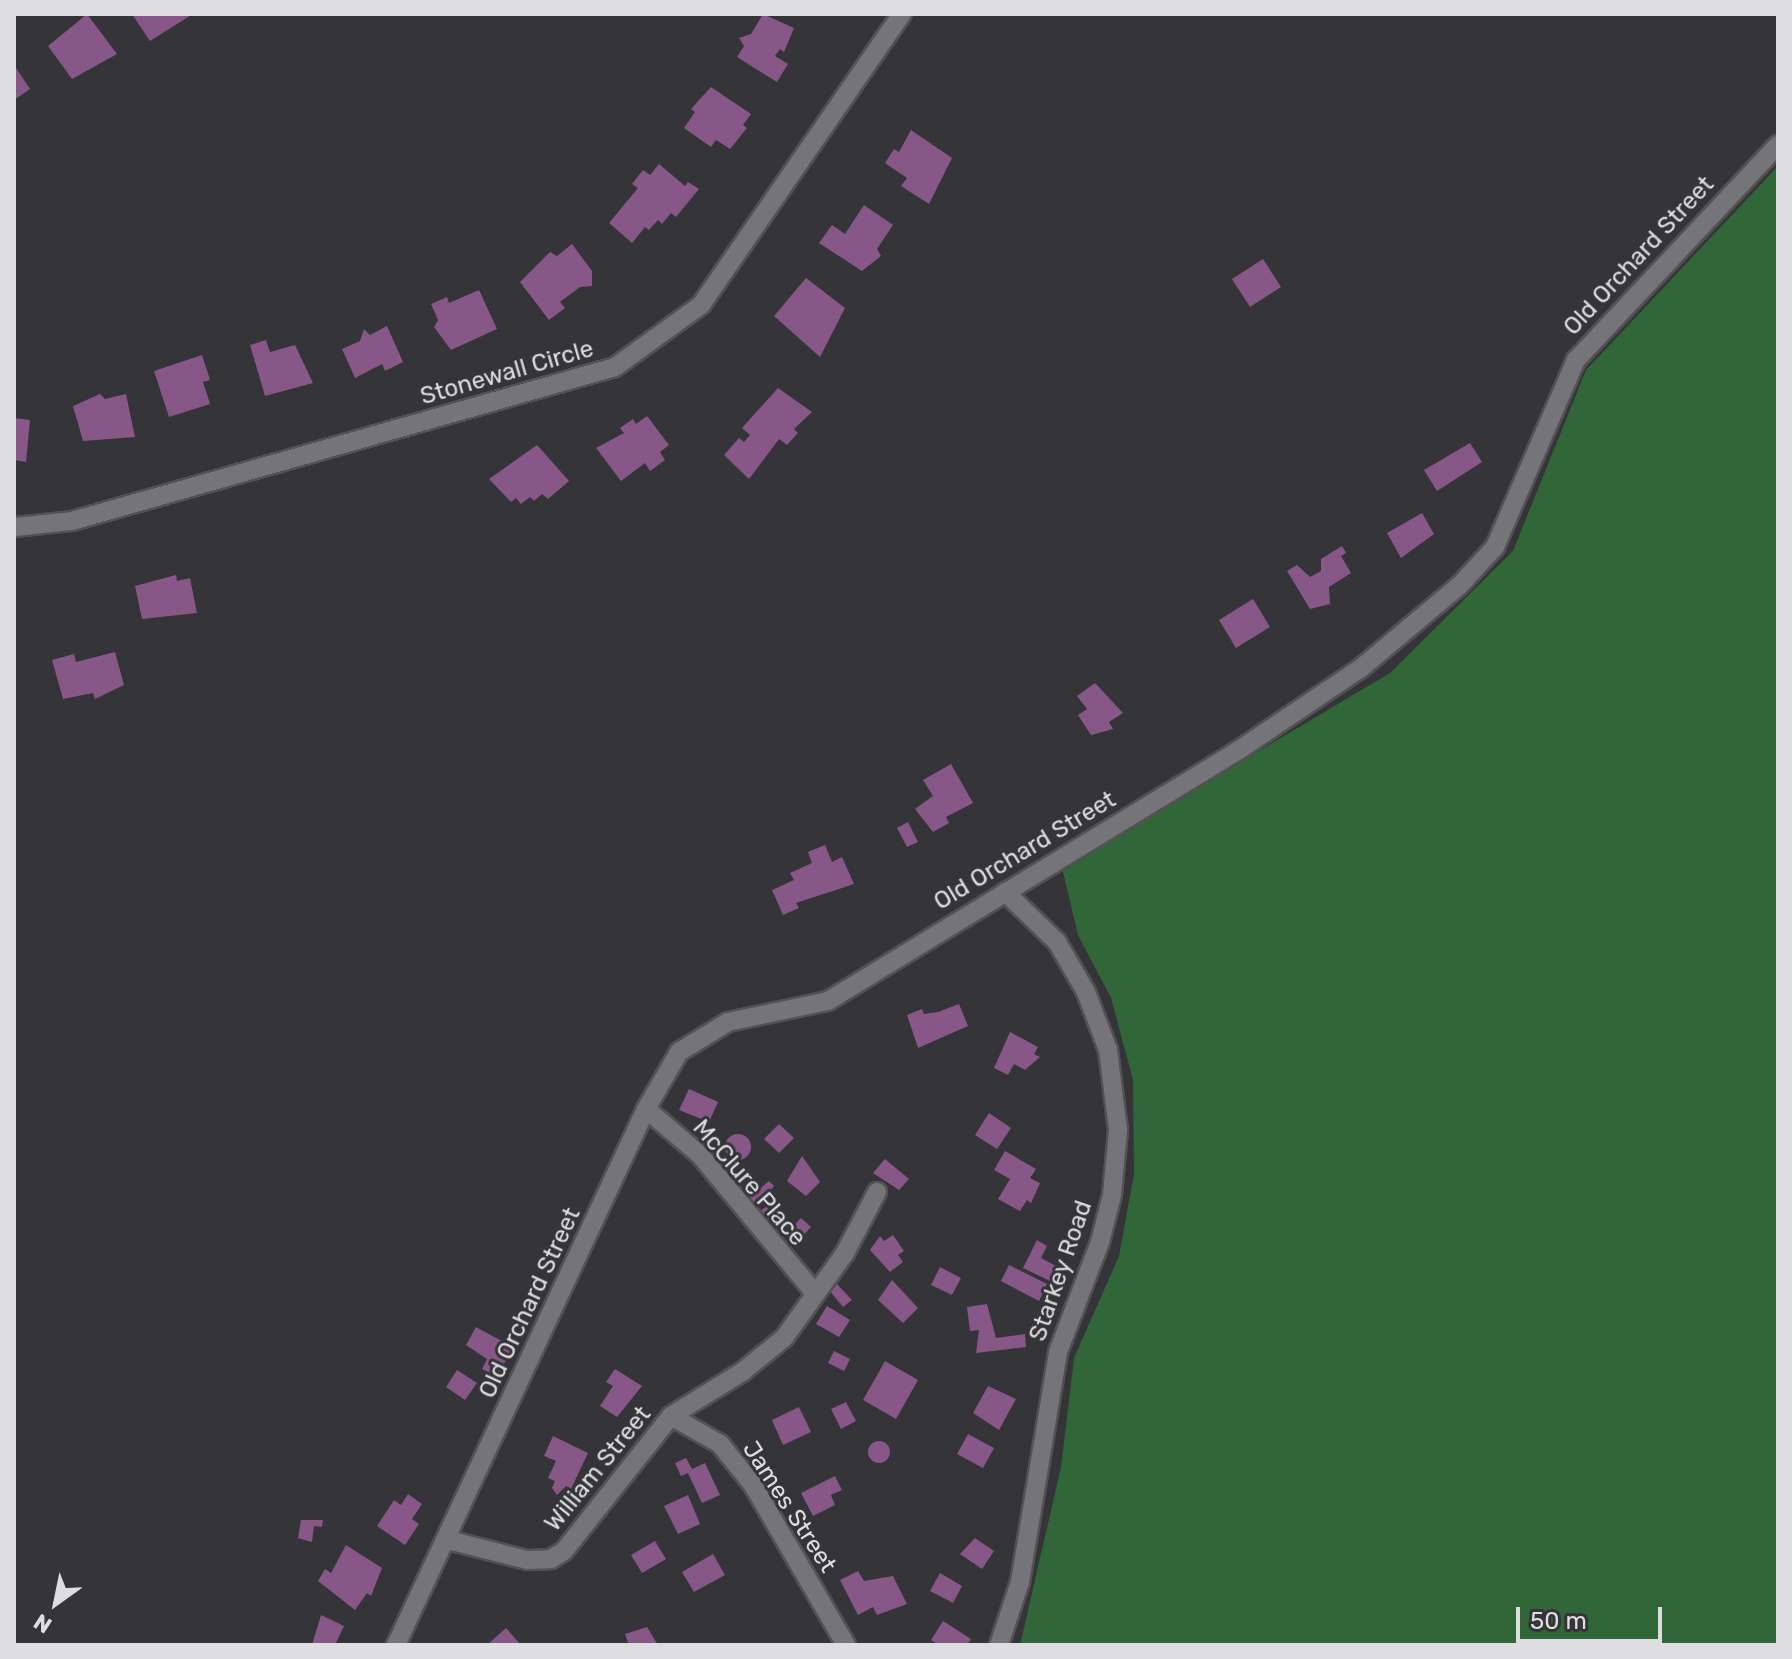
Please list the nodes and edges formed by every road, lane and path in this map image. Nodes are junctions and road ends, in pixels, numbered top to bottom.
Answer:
1 (902, 14) edge
2 (1778, 145) edge
3 (14, 527) edge
4 (1005, 892) junction
5 (646, 1109) junction
6 (877, 1192) dead end
7 (813, 1291) junction
8 (671, 1416) junction
9 (448, 1540) junction
10 (396, 1645) edge
11 (846, 1645) edge
12 (999, 1645) edge

1 - 3 street, Stonewall Circle
2 - 4 street, Old Orchard Street
4 - 5 street, Old Orchard Street
4 - 12 street, Starkey Road
5 - 7 street, McClure Place
5 - 9 street, Old Orchard Street
6 - 7 street, William Street
7 - 8 street, William Street
8 - 9 street, William Street
8 - 11 street, James Street
9 - 10 street, Old Orchard Street

